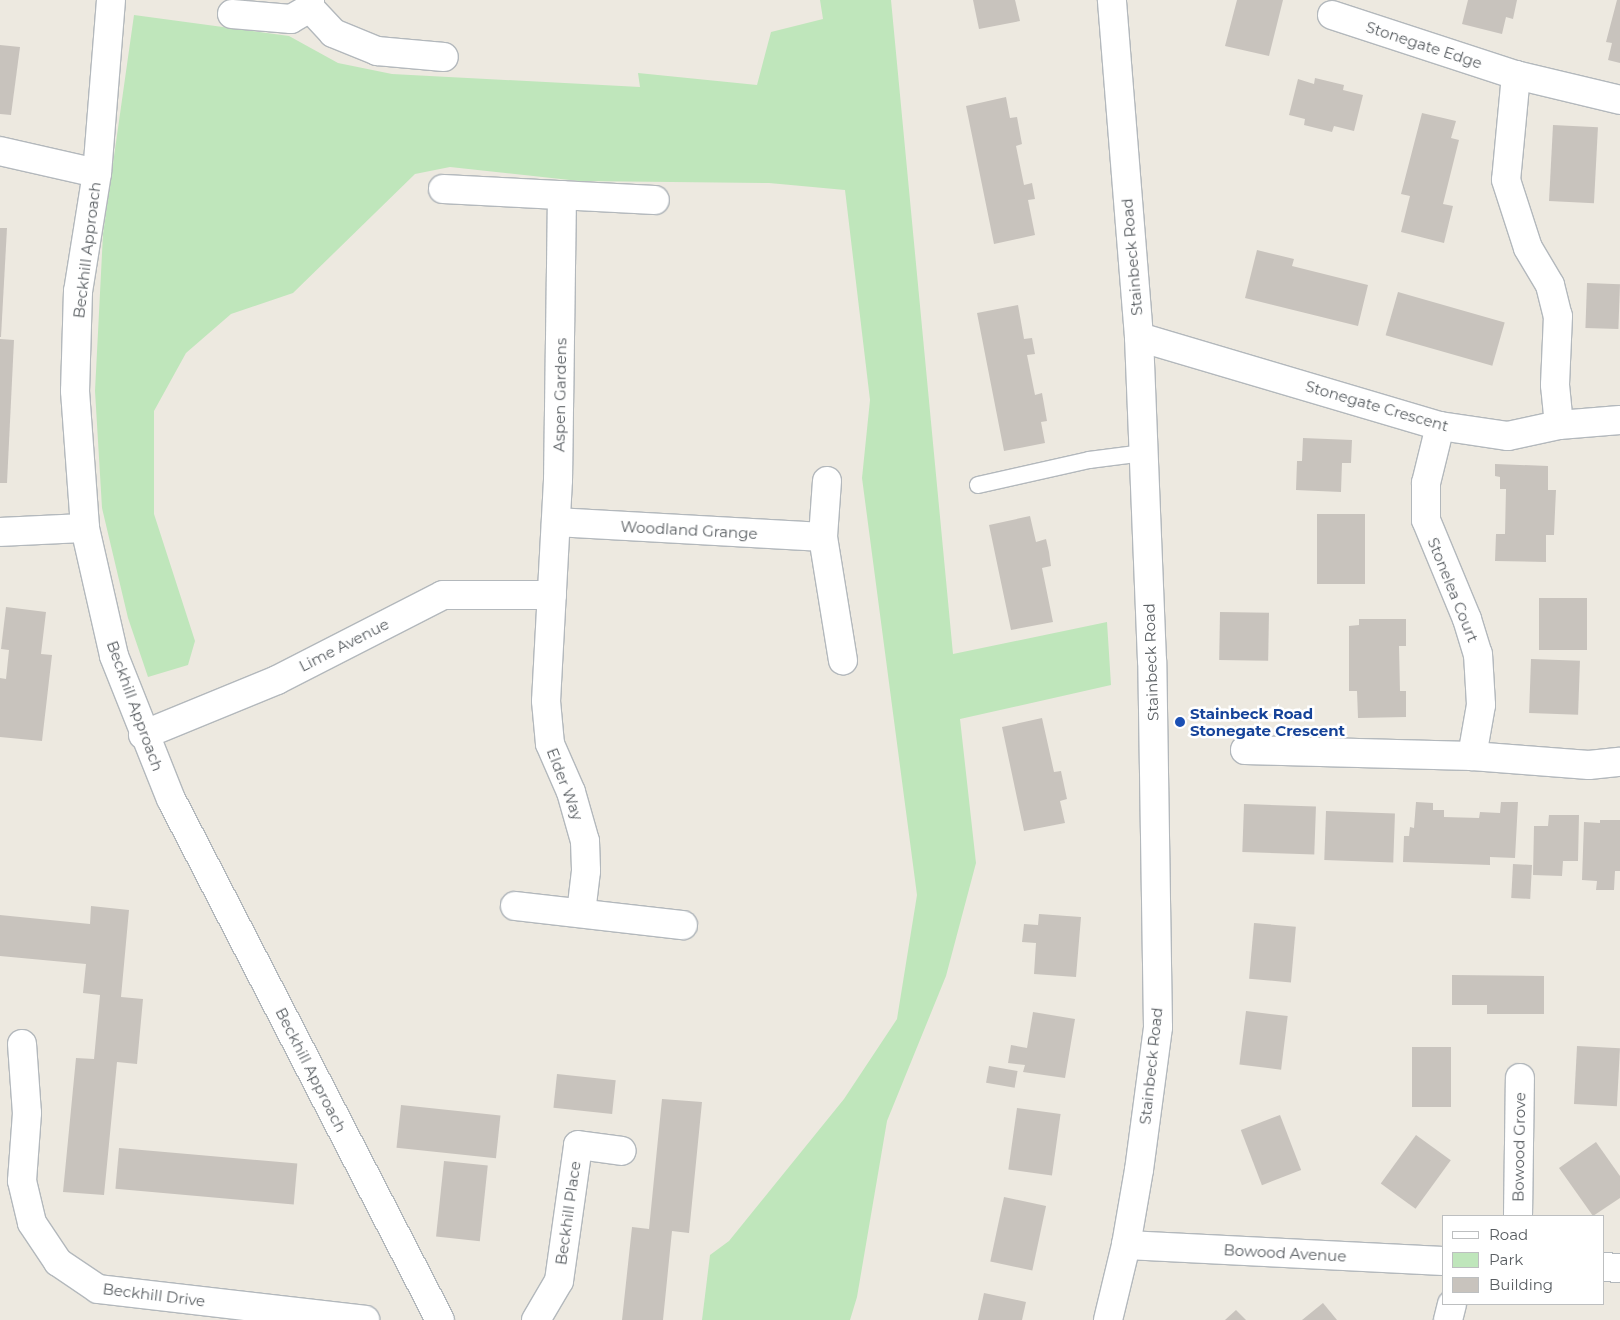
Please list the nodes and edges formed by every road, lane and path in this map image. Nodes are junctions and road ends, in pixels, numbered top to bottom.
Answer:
1 (111, 0) edge
2 (1112, 0) edge
3 (310, 4) edge
4 (232, 14) dead end
5 (1332, 16) dead end
6 (444, 57) dead end
7 (1516, 75) junction
8 (1620, 100) edge
9 (0, 151) edge
10 (97, 172) junction
11 (443, 189) dead end
12 (562, 196) junction
13 (655, 200) dead end
14 (1139, 337) junction
15 (1620, 420) edge
16 (1559, 425) junction
17 (1440, 426) junction
18 (1144, 453) junction
19 (827, 482) dead end
20 (978, 484) dead end
21 (556, 522) junction
22 (85, 528) junction
23 (0, 532) edge
24 (823, 538) junction
25 (552, 595) junction
26 (843, 660) dead end
27 (143, 735) junction
28 (1245, 750) dead end
29 (1472, 756) junction
30 (1620, 762) edge
31 (515, 906) dead end
32 (581, 913) junction
33 (683, 925) dead end
34 (22, 1044) dead end
35 (1520, 1078) dead end
36 (622, 1151) dead end
37 (1518, 1215) edge
38 (1126, 1245) junction
39 (1442, 1261) edge
40 (1605, 1267) edge
41 (1620, 1268) edge
42 (1452, 1305) edge
43 (365, 1320) edge
44 (440, 1320) edge
45 (536, 1320) edge
46 (1108, 1320) edge
47 (1448, 1320) edge

1 - 10 street, Beckhill Approach
2 - 14 street, Stainbeck Road
3 - 4 street
3 - 6 street
5 - 7 street, Stonegate Edge
7 - 8 street, Stonegate Edge
7 - 16 street
9 - 10 street
10 - 22 street, Beckhill Approach
11 - 12 street
12 - 13 street
12 - 21 street, Aspen Gardens
14 - 17 street, Stonegate Crescent
14 - 18 street, Stainbeck Road
15 - 16 street, Stonegate Crescent
16 - 17 street, Stonegate Crescent
17 - 29 street, Stonelea Court
18 - 20 lane
18 - 38 street, Stainbeck Road
19 - 24 street
21 - 24 street, Woodland Grange
21 - 25 street, Aspen Gardens
22 - 23 street
22 - 27 street, Beckhill Approach
24 - 26 street
25 - 27 street, Lime Avenue
25 - 32 street, Elder Way
27 - 44 street, Beckhill Approach
28 - 29 street
29 - 30 street
31 - 32 street
32 - 33 street
34 - 43 street, Beckhill Drive
35 - 37 street, Bowood Grove
36 - 45 street, Beckhill Place
38 - 39 street, Bowood Avenue
38 - 46 street, Stainbeck Road
40 - 41 street
42 - 47 street

